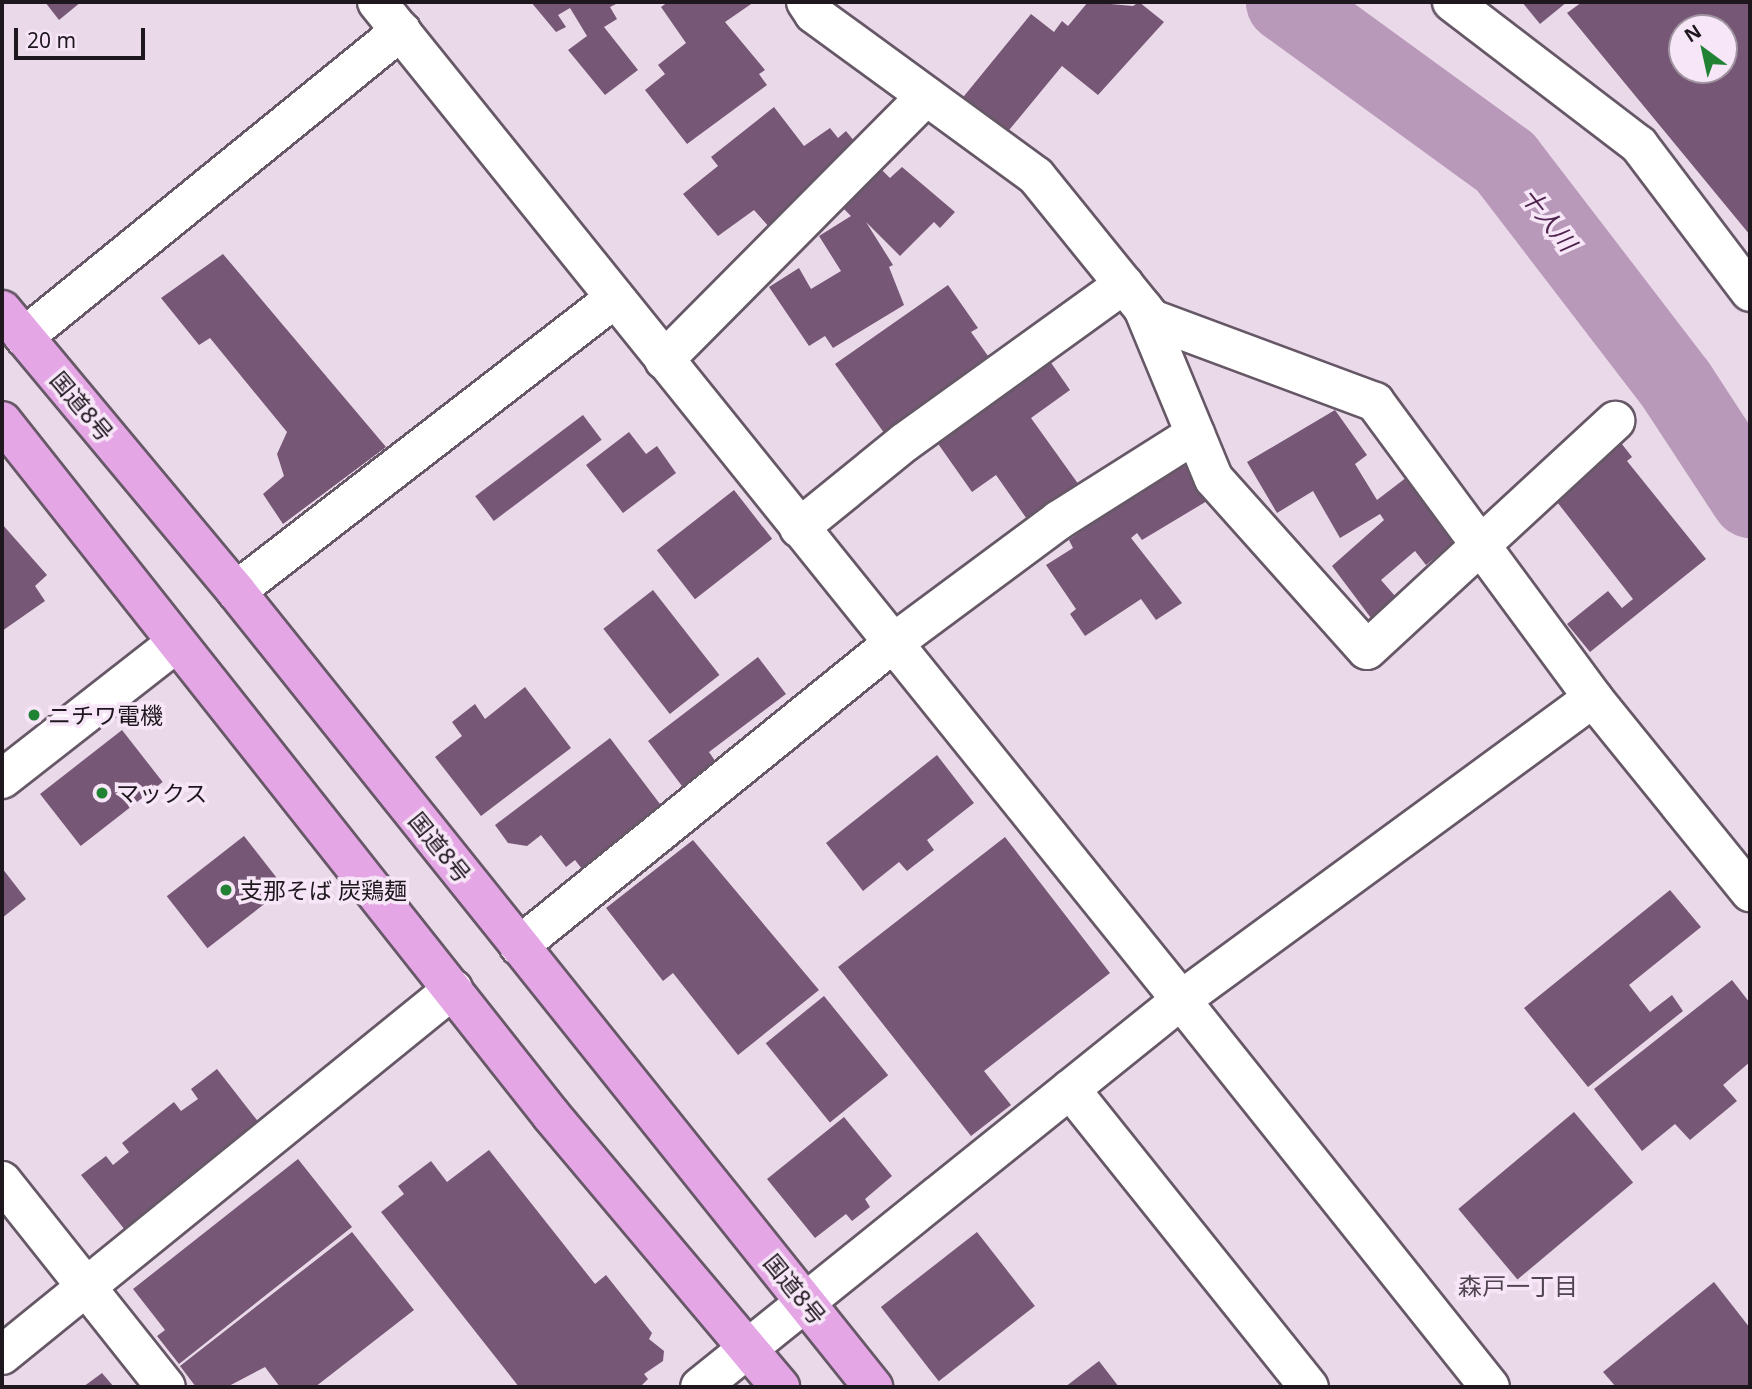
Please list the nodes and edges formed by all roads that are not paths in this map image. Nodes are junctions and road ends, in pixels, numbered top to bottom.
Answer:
1 (806, 2) edge
2 (1452, 2) edge
3 (389, 12) edge
4 (926, 96) junction
5 (1750, 292) edge
6 (1133, 296) junction
7 (615, 298) junction
8 (13, 323) edge
9 (664, 360) junction
10 (2, 421) edge
11 (1615, 421) dead end
12 (1195, 434) junction
13 (799, 528) junction
14 (1479, 543) junction
15 (236, 591) junction
16 (175, 644) junction
17 (892, 644) junction
18 (1593, 698) junction
19 (2, 779) edge
20 (1750, 892) edge
21 (519, 946) junction
22 (453, 989) junction
23 (1181, 1000) junction
24 (1070, 1089) junction
25 (2, 1181) edge
26 (87, 1287) junction
27 (804, 1301) junction
28 (747, 1349) junction
29 (2, 1355) edge
30 (166, 1387) edge
31 (699, 1387) edge
32 (780, 1387) edge
33 (873, 1387) edge
34 (1309, 1387) edge
35 (1490, 1387) edge

1 - 4 street
2 - 5 street
3 - 7 street
3 - 8 street
4 - 6 street
4 - 9 street
6 - 12 street
6 - 13 street
6 - 14 street
7 - 9 street
7 - 15 street
8 - 15 highway, 国道8号
9 - 13 street
10 - 16 highway
11 - 14 street
12 - 14 street
12 - 17 street
13 - 17 street
14 - 18 street
15 - 21 highway, 国道8号
16 - 19 street
16 - 22 highway
17 - 21 street
17 - 23 street
18 - 20 street
18 - 23 street
21 - 27 highway, 国道8号
22 - 26 street
22 - 28 highway
23 - 24 street
23 - 35 street
24 - 27 street
24 - 34 street
25 - 26 street
26 - 29 street
26 - 30 street
27 - 28 street
27 - 33 highway, 国道8号
28 - 31 street
28 - 32 highway

